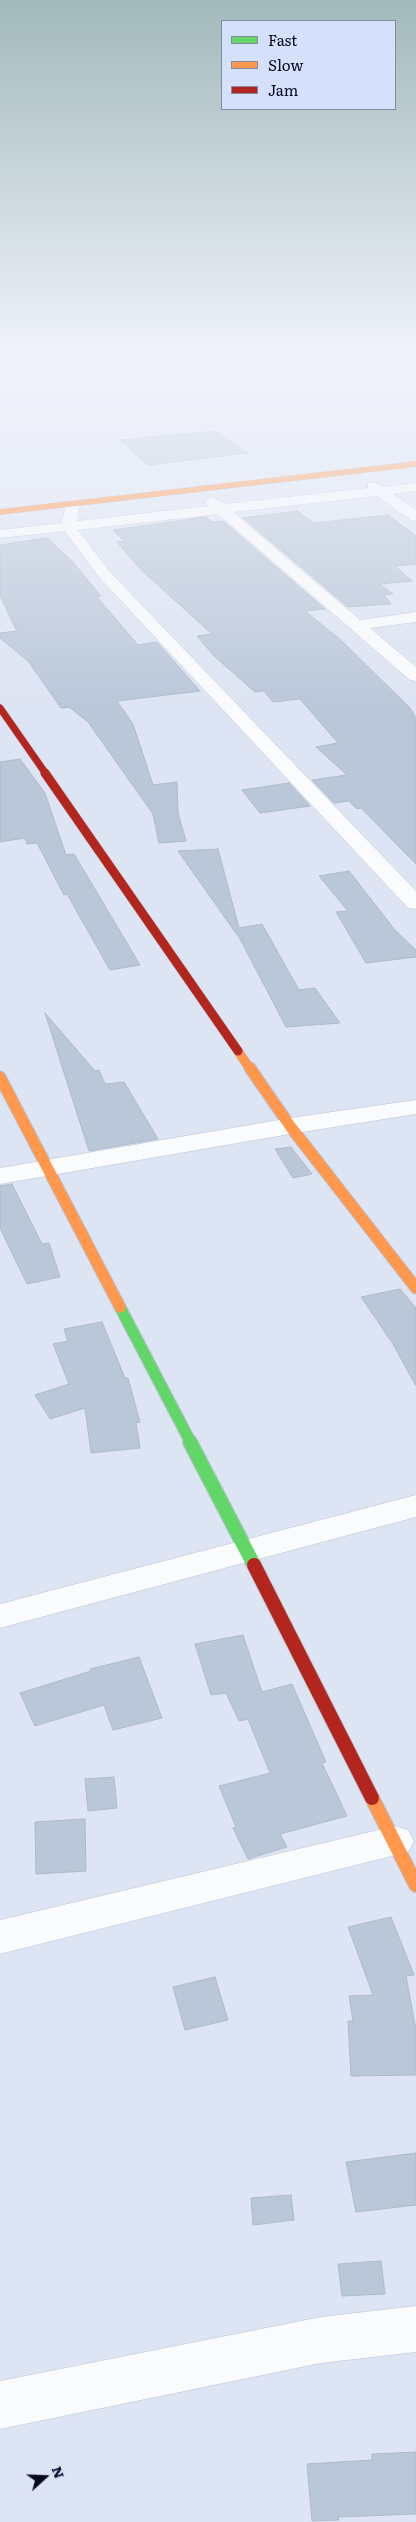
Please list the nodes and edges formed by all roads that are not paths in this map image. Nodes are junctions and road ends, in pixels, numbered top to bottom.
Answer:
1 (312, 476) edge
2 (359, 476) edge
3 (416, 487) edge
4 (197, 489) junction
5 (380, 491) junction
6 (73, 504) junction
7 (221, 509) junction
8 (0, 512) edge
9 (416, 517) edge
10 (69, 527) junction
11 (0, 534) edge
12 (416, 617) edge
13 (358, 625) junction
14 (416, 676) edge
15 (0, 708) edge
16 (416, 903) edge
17 (0, 1077) edge
18 (416, 1107) edge
19 (290, 1126) junction
20 (48, 1168) junction
21 (0, 1176) edge
22 (416, 1288) edge
23 (416, 1506) edge
24 (247, 1552) junction
25 (0, 1616) edge
26 (395, 1841) junction
27 (416, 1885) edge
28 (0, 1937) edge
29 (416, 2329) edge
30 (0, 2405) edge

1 - 4 street
2 - 5 street
3 - 5 street
4 - 6 street
4 - 7 street
5 - 7 street
5 - 9 street
6 - 8 street
6 - 10 street
7 - 10 street
7 - 13 street
10 - 11 street
10 - 16 street
12 - 13 street
13 - 14 street
15 - 19 street
17 - 20 street
18 - 19 street
19 - 20 street
19 - 22 street
20 - 21 street
20 - 24 street
23 - 24 street
24 - 25 street
24 - 26 street
26 - 27 street
26 - 28 street
29 - 30 street

